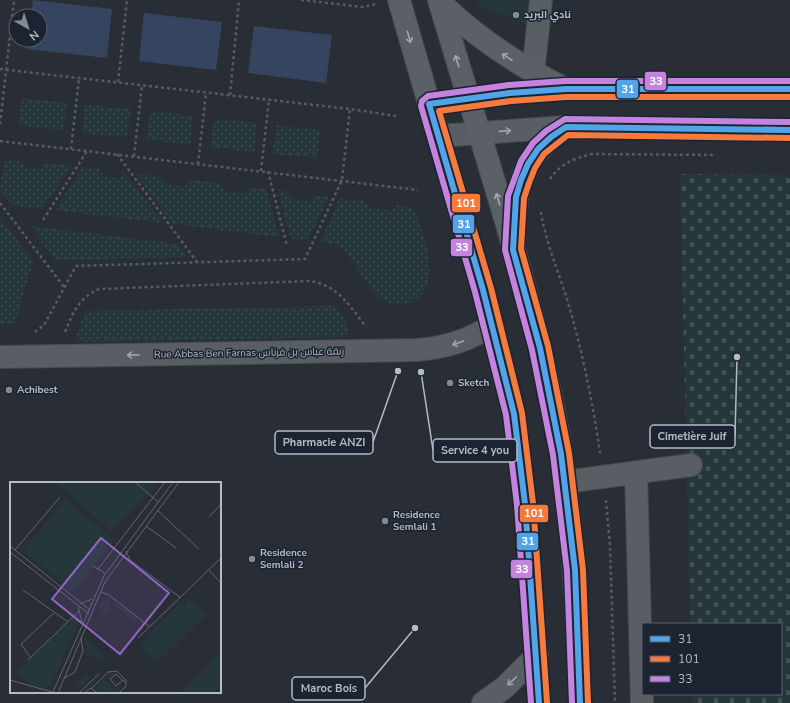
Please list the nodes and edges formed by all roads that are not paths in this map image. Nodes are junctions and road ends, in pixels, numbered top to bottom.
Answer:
1 (398, 0) edge
2 (541, 0) edge
3 (439, 1) edge
4 (534, 73) junction
5 (566, 89) junction
6 (790, 89) edge
7 (468, 99) junction
8 (429, 104) junction
9 (566, 127) junction
10 (790, 130) edge
11 (478, 133) junction
12 (438, 136) junction
13 (513, 250) junction
14 (492, 325) junction
15 (0, 357) edge
16 (691, 465) dead end
17 (636, 472) junction
18 (565, 482) junction
19 (537, 654) junction
20 (483, 703) edge
21 (539, 703) edge
22 (580, 703) edge
23 (642, 703) edge

1 -> 8 main road
2 - 4 street
4 -> 3 main road
7 -> 3 main road
4 - 5 main road
5 - 6 street
5 - 7 street
7 - 8 street
7 - 11 main road
8 - 12 main road
9 - 10 street
11 -> 9 street
9 - 13 main road
11 - 12 street
13 -> 11 main road
12 - 14 main road
13 - 18 main road
14 -> 15 street, Rue Abbas Ben Farnas زنقة عباس بن فرناس
14 - 19 main road
16 - 17 street
17 - 18 street
17 - 23 street
18 - 22 main road
19 -> 20 street
19 - 21 main road

